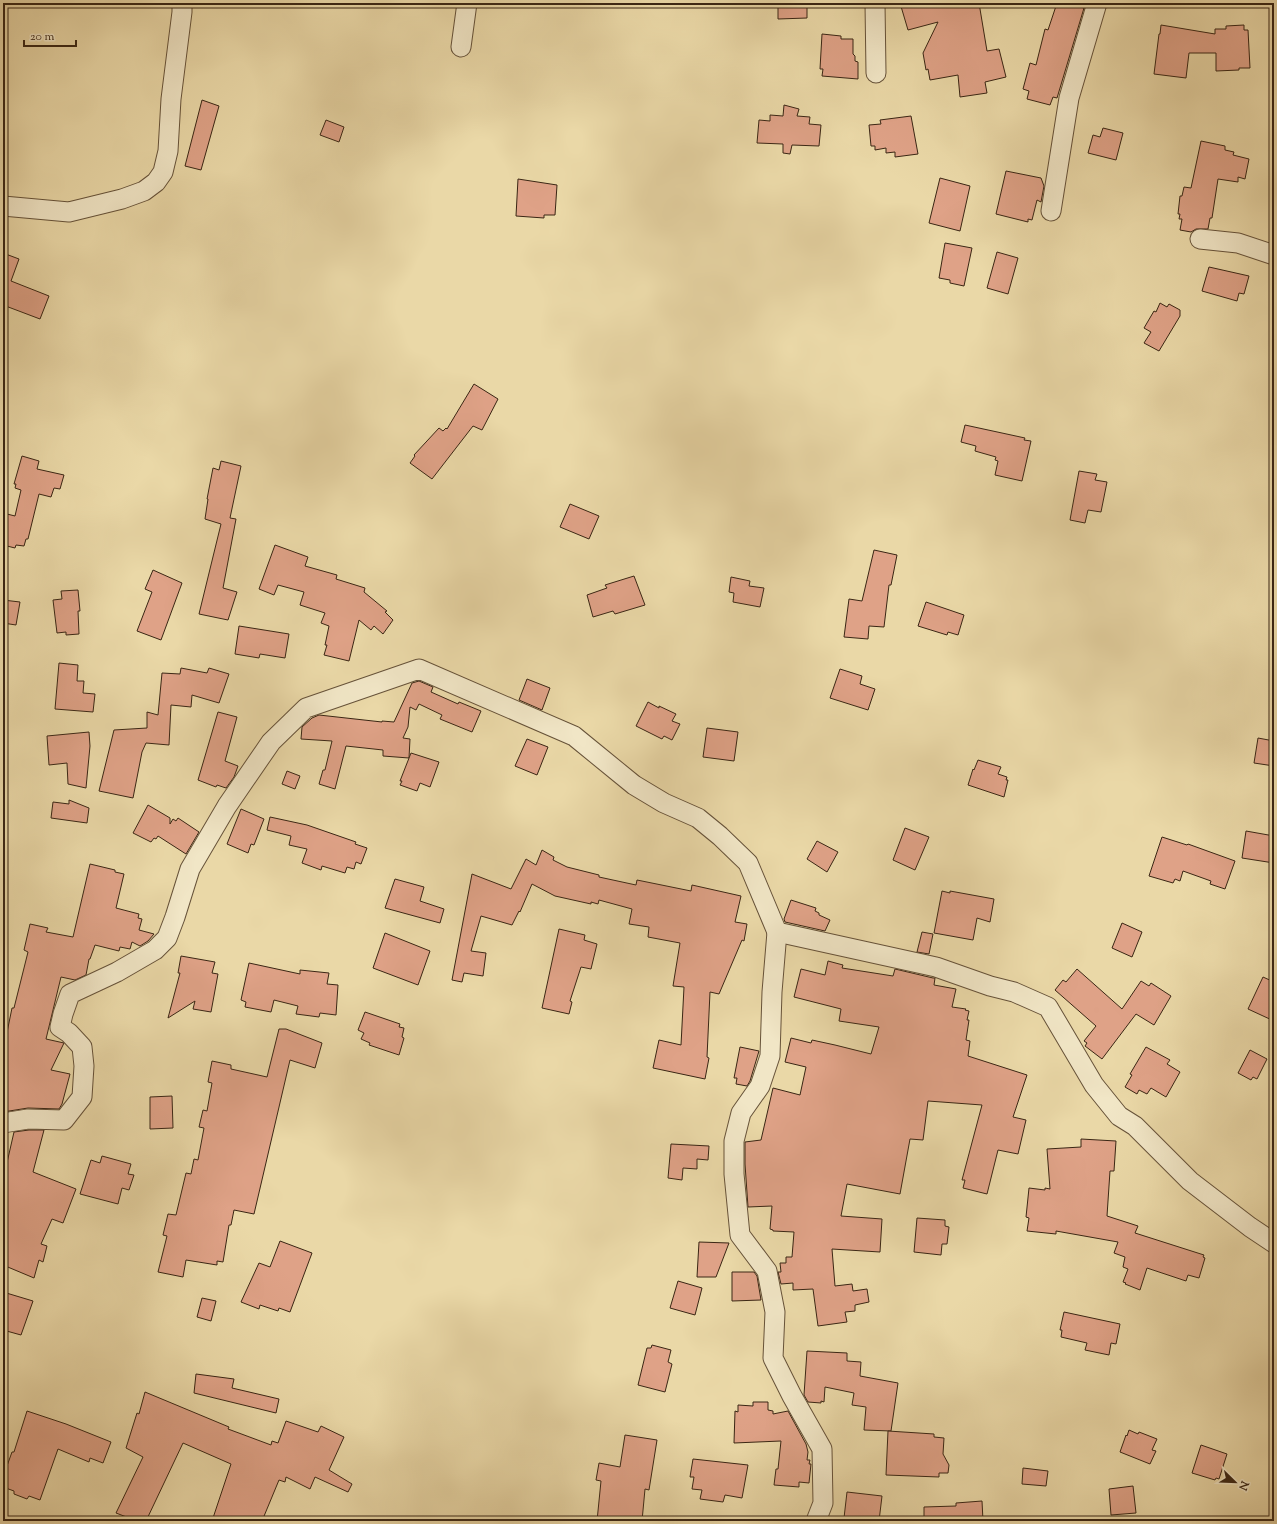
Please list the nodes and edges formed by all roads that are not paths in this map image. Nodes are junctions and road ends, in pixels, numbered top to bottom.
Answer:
1 (182, 3) edge
2 (467, 3) edge
3 (875, 3) edge
4 (1097, 3) edge
5 (461, 47) dead end
6 (876, 73) dead end
7 (3, 206) edge
8 (1051, 211) dead end
9 (1200, 239) dead end
10 (1274, 255) edge
11 (777, 932) junction
12 (3, 1123) edge
13 (1274, 1243) edge
14 (816, 1521) edge

1 - 7 street
2 - 5 street
3 - 6 street
4 - 8 street
9 - 10 street
11 - 12 street
11 - 13 street
11 - 14 street

